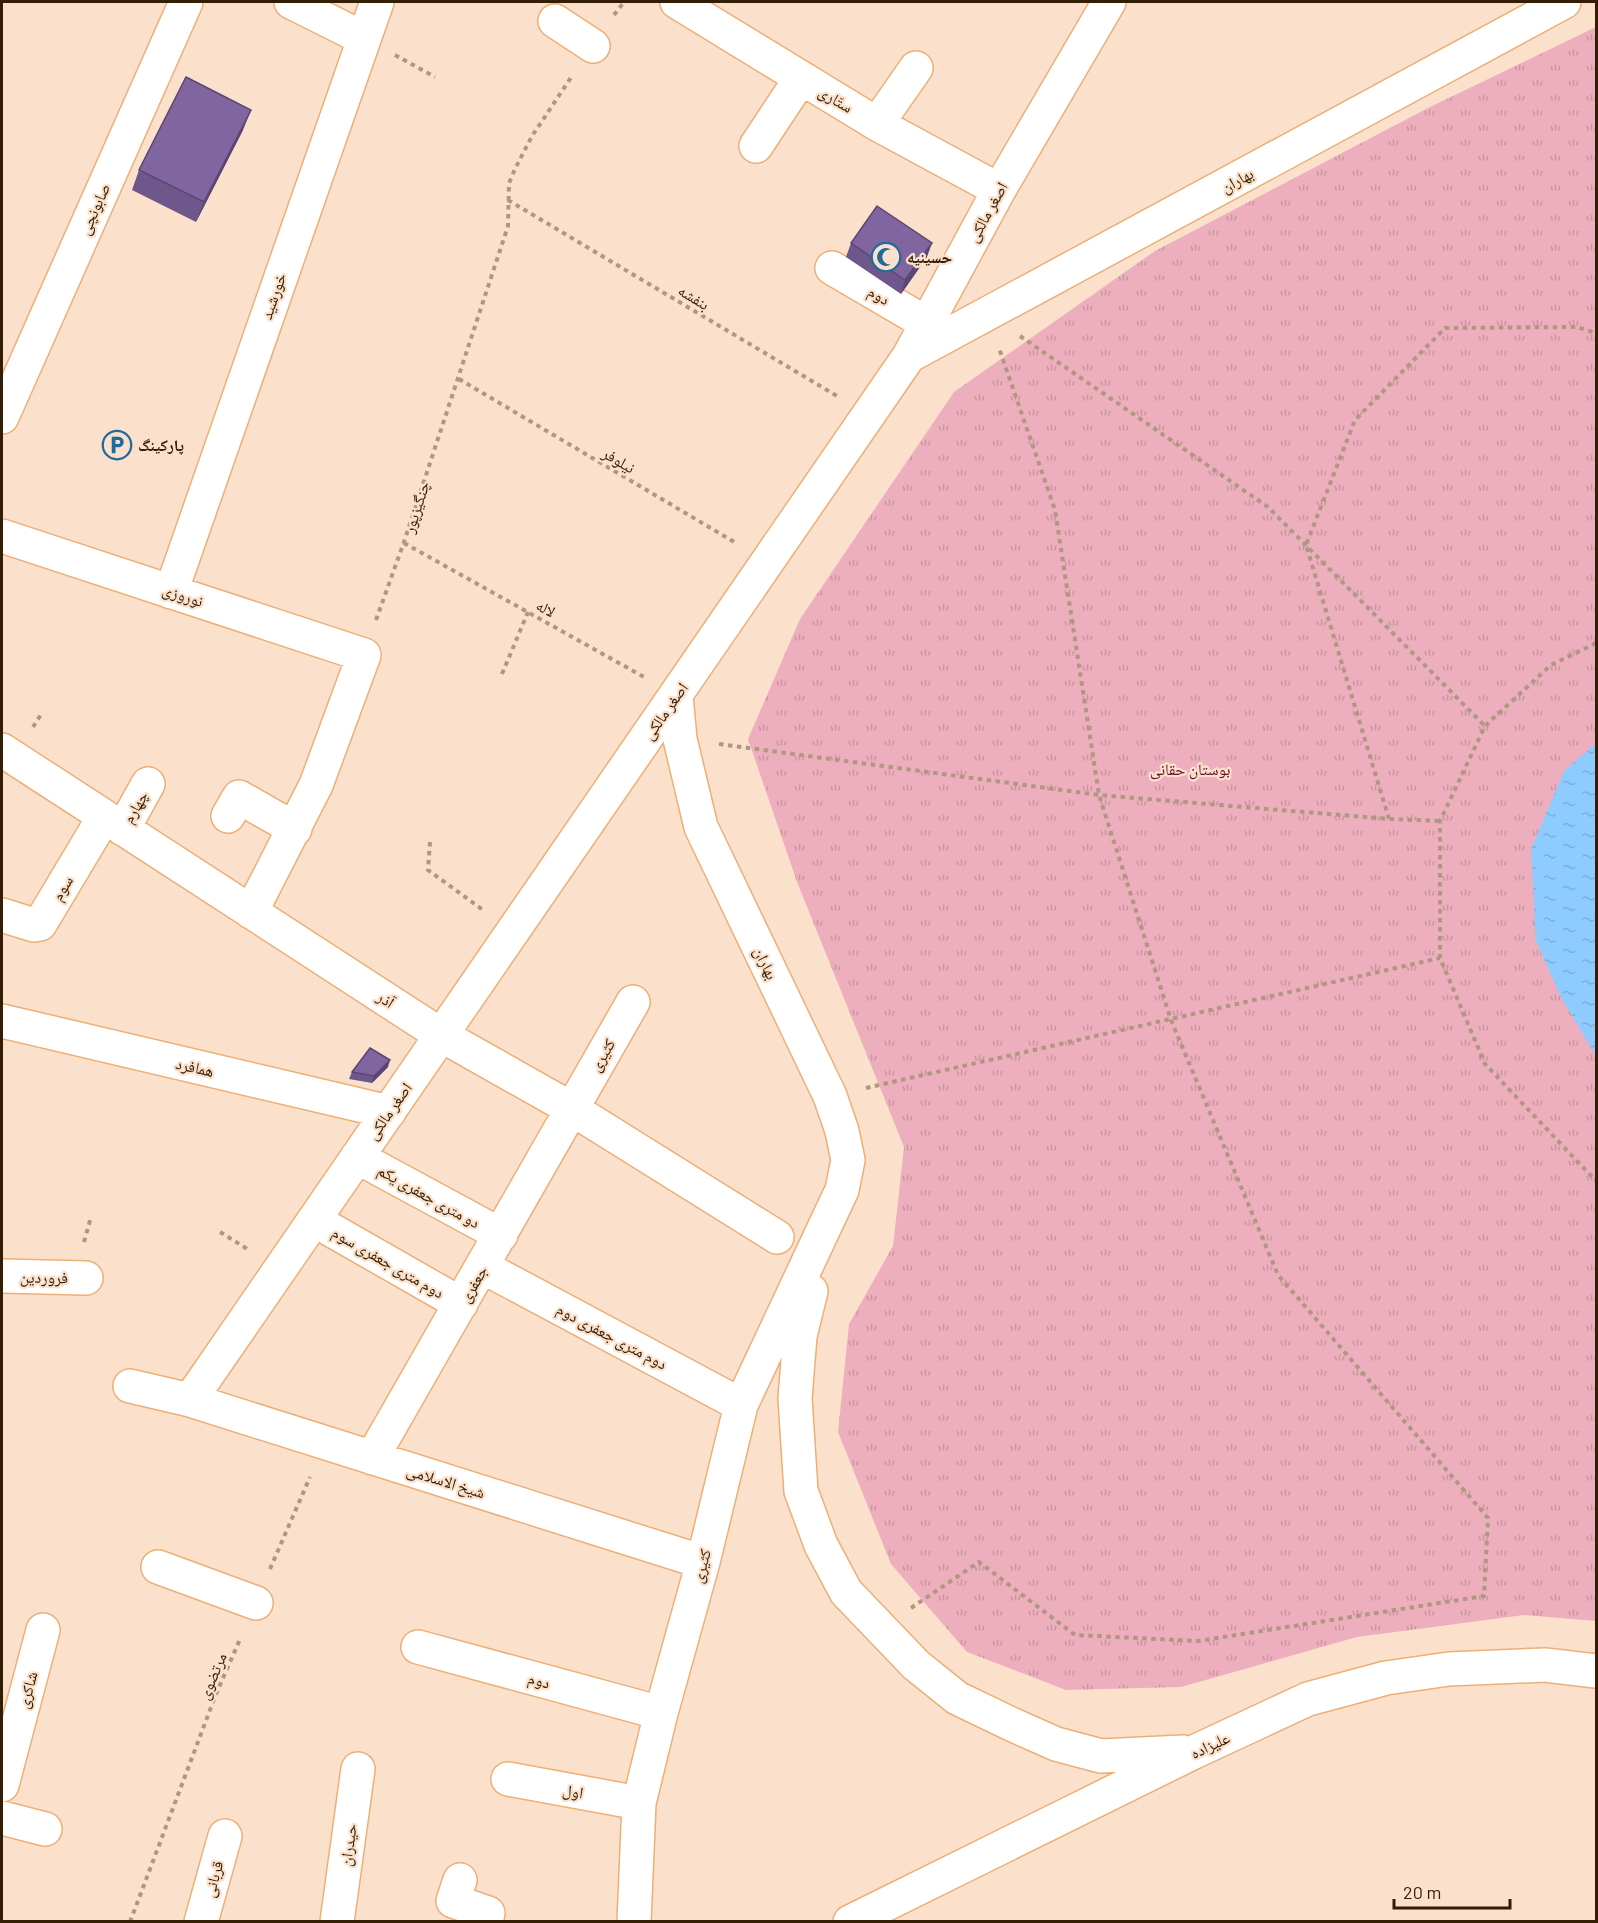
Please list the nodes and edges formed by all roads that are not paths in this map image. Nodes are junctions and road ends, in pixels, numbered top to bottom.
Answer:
1 (186, 2) edge
2 (291, 2) edge
3 (377, 2) edge
4 (677, 2) edge
5 (1109, 2) edge
6 (1564, 2) edge
7 (555, 21) dead end
8 (363, 38) junction
9 (593, 46) dead end
10 (915, 68) dead end
11 (801, 78) junction
12 (877, 124) junction
13 (756, 146) dead end
14 (999, 190) junction
15 (832, 268) dead end
16 (926, 323) junction
17 (909, 356) junction
18 (2, 417) edge
19 (2, 536) edge
20 (171, 592) junction
21 (675, 696) junction
22 (2, 750) edge
23 (148, 784) dead end
24 (228, 816) dead end
25 (113, 823) junction
26 (295, 829) junction
27 (252, 912) junction
28 (2, 915) edge
29 (633, 1002) dead end
30 (2, 1021) edge
31 (441, 1035) junction
32 (572, 1108) junction
33 (389, 1112) junction
34 (357, 1157) junction
35 (314, 1220) junction
36 (826, 1227) junction
37 (501, 1235) junction
38 (777, 1238) dead end
39 (483, 1267) junction
40 (2, 1276) edge
41 (86, 1278) dead end
42 (461, 1304) junction
43 (130, 1386) dead end
44 (190, 1400) junction
45 (741, 1405) junction
46 (372, 1458) junction
47 (703, 1562) junction
48 (158, 1567) dead end
49 (256, 1603) road end
50 (43, 1630) dead end
51 (418, 1647) dead end
52 (1596, 1671) edge
53 (661, 1713) junction
54 (1194, 1752) junction
55 (358, 1769) dead end
56 (508, 1779) dead end
57 (2, 1785) edge
58 (639, 1803) junction
59 (2, 1818) edge
60 (45, 1829) dead end
61 (225, 1836) dead end
62 (460, 1880) dead end
63 (201, 1922) edge
64 (337, 1922) edge
65 (486, 1922) edge
66 (634, 1922) edge
67 (850, 1922) edge

1 - 18 street, صابونچی
2 - 8 street
3 - 8 street, خورشید
4 - 11 street, ستّاری
5 - 14 street, اصغر مالکی
6 - 17 street, بهاران
7 - 9 street
8 - 20 street, خورشید
10 - 12 street
11 - 12 street, ستّاری
11 - 13 street
12 - 14 street, ستّاری
14 - 16 street, اصغر مالکی
15 - 16 street, دوم
16 - 17 street, اصغر مالکی
17 - 21 street, اصغر مالکی
19 - 20 street, نوروزی
20 - 26 street, نوروزی
21 - 31 street, اصغر مالکی
21 - 36 street, بهاران
22 - 25 street, آذر
23 - 25 street, چهارم
24 - 26 street
25 - 27 street, آذر
25 - 28 street, سوم
26 - 27 street
27 - 31 street, آذر
29 - 32 street, کثیری
30 - 33 street, همافرد
31 - 32 street, آذر
31 - 33 street, اصغر مالکی
32 - 37 street, جعفری
32 - 38 street, آذر
33 - 34 street, اصغر مالکی
34 - 35 street, اصغر مالکی
34 - 37 street, دو متری جعفری یکم
35 - 42 street, دوم متری جعفری سوم
35 - 44 street, اصغر مالکی
36 - 45 street, کثیری
36 - 54 street
37 - 39 street, جعفری
39 - 42 street, جعفری
39 - 45 street, دوم متری جعفری دوم
40 - 41 street, فروردین
42 - 46 street, جعفری
43 - 44 street, شیخ الاسلامی
44 - 46 street, شیخ الاسلامی
45 - 47 street, کثیری
46 - 47 street, شیخ الاسلامی
47 - 53 street, کثیری
48 - 49 street
50 - 57 street, شاکری
51 - 53 street, دوم
52 - 54 street, علیزاده
53 - 58 street, کثیری
54 - 67 street, علیزاده
55 - 64 street, حیدران
56 - 58 street, اول
58 - 66 street, کثیری
59 - 60 street
61 - 63 street, قربانی
62 - 65 street

